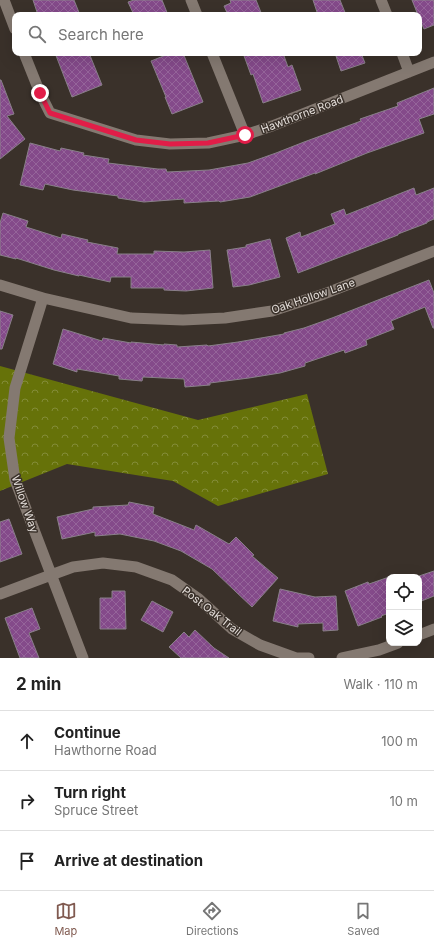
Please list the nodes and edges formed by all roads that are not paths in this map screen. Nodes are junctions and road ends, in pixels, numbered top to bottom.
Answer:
1 (4, 0) edge
2 (191, 0) edge
3 (381, 0) edge
4 (196, 12) edge
5 (386, 12) edge
6 (12, 21) edge
7 (25, 56) edge
8 (213, 56) edge
9 (403, 56) edge
10 (434, 62) edge
11 (409, 72) junction
12 (245, 135) junction
13 (434, 251) edge
14 (0, 285) edge
15 (42, 298) junction
16 (51, 574) junction
17 (0, 594) edge
18 (434, 629) edge
19 (422, 634) edge
20 (390, 646) edge
21 (83, 658) edge
22 (296, 658) edge
23 (309, 658) edge
24 (342, 658) edge

1 - 6 street
2 - 4 street
3 - 5 street
7 - 12 street, Hawthorne Road
8 - 12 street
9 - 11 street
10 - 11 street, Hawthorne Road
11 - 12 street, Hawthorne Road
13 - 15 street, Oak Hollow Lane
14 - 15 street, Oak Hollow Lane
15 - 16 street, Willow Way
16 - 17 street, Post Oak Trail
16 - 21 street, Willow Way
16 - 22 street, Post Oak Trail
18 - 19 street
20 - 24 street
22 - 23 street, Post Oak Trail

